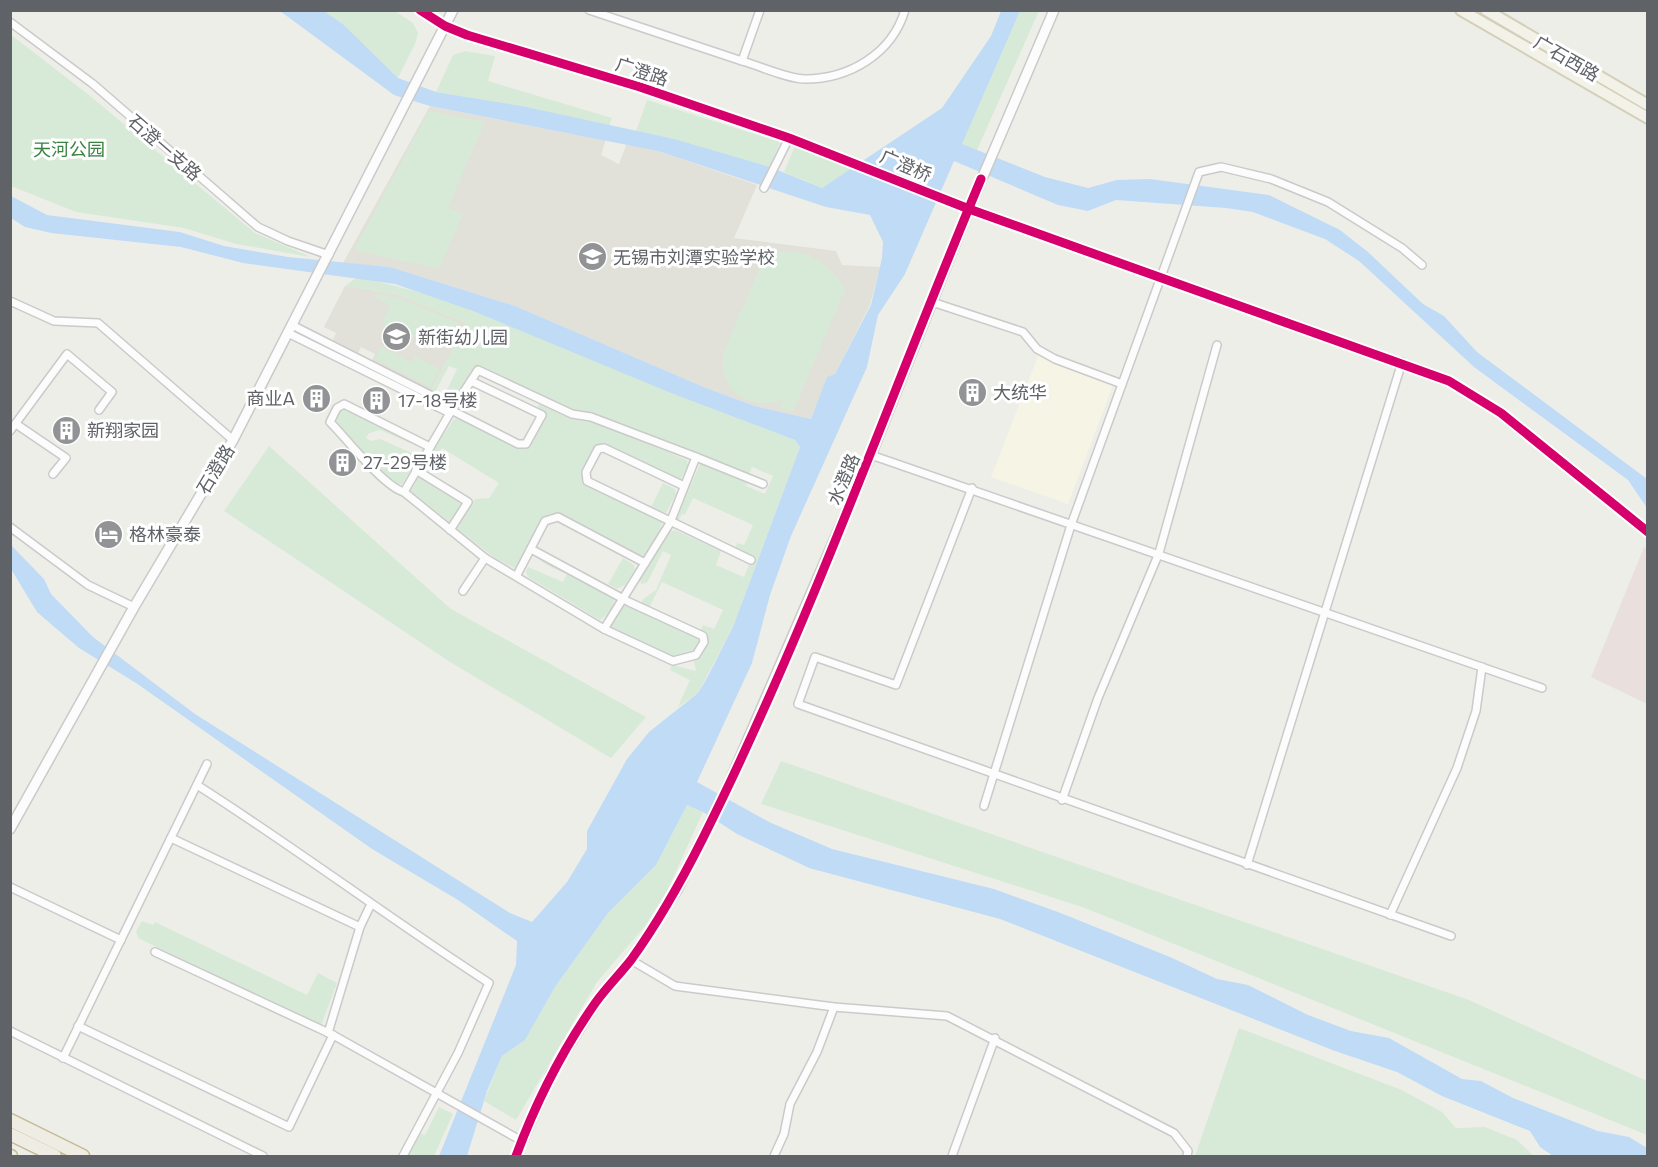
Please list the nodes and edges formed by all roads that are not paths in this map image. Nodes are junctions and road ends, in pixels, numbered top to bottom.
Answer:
1 (420, 10) edge
2 (453, 10) edge
3 (589, 10) edge
4 (760, 10) edge
5 (905, 10) edge
6 (1054, 10) edge
7 (1461, 10) edge
8 (1486, 10) edge
9 (10, 22) edge
10 (445, 26) junction
11 (742, 61) junction
12 (1647, 93) edge
13 (1634, 96) junction
14 (1647, 105) edge
15 (1647, 118) edge
16 (789, 138) junction
17 (856, 162) joint
18 (764, 188) dead end
19 (969, 209) junction
20 (329, 255) junction
21 (1422, 265) dead end
22 (1160, 279) junction
23 (10, 301) edge
24 (932, 302) junction
25 (290, 329) junction
26 (1217, 345) dead end
27 (1402, 362) junction
28 (471, 381) junction
29 (1122, 384) junction
30 (535, 397) junction
31 (528, 409) junction
32 (99, 410) dead end
33 (452, 410) junction
34 (16, 424) junction
35 (10, 431) edge
36 (233, 440) junction
37 (430, 447) junction
38 (871, 455) junction
39 (696, 457) junction
40 (416, 470) junction
41 (53, 474) dead end
42 (763, 484) dead end
43 (684, 486) junction
44 (972, 488) junction
45 (404, 492) junction
46 (670, 523) junction
47 (1071, 525) junction
48 (10, 527) edge
49 (450, 530) junction
50 (1647, 532) edge
51 (531, 549) junction
52 (1159, 553) junction
53 (485, 558) junction
54 (751, 560) dead end
55 (645, 563) junction
56 (517, 575) dead end
57 (463, 591) dead end
58 (624, 598) junction
59 (134, 607) junction
60 (1324, 613) junction
61 (604, 629) junction
62 (1482, 667) junction
63 (1542, 688) dead end
64 (207, 764) dead end
65 (994, 776) junction
66 (197, 785) junction
67 (1062, 800) junction
68 (984, 806) dead end
69 (10, 829) edge
70 (171, 838) junction
71 (1247, 865) junction
72 (10, 887) edge
73 (370, 903) junction
74 (1390, 915) junction
75 (360, 927) junction
76 (1451, 936) dead end
77 (121, 939) junction
78 (155, 952) dead end
79 (631, 960) junction
80 (834, 1007) junction
81 (78, 1026) junction
82 (10, 1031) edge
83 (331, 1034) junction
84 (994, 1038) junction
85 (63, 1058) junction
86 (435, 1093) junction
87 (10, 1120) edge
88 (10, 1134) edge
89 (522, 1141) junction
90 (55, 1156) edge
91 (83, 1156) edge
92 (262, 1156) edge
93 (403, 1156) edge
94 (516, 1156) edge
95 (774, 1156) edge
96 (952, 1156) edge
97 (1187, 1156) edge

1 - 10 street, 广澄路
2 - 10 street
3 - 11 street
4 - 11 street
5 - 11 street
6 - 19 street, 水澄路
7 - 15 main road
8 - 13 main road, 广石西路
9 - 20 street, 石澄一支路
10 - 16 street, 广澄路
10 - 20 street, 石澄路
12 - 13 main road
13 - 14 main road, 广石西路
16 - 17 street, 广澄路
16 - 18 street
17 - 19 street, 广澄桥
19 - 22 street, 广澄桥
19 - 24 street, 水澄路
20 - 25 street, 石澄路
21 - 22 street
22 - 27 street, 广澄桥
22 - 29 street
23 - 36 street
24 - 29 street
24 - 38 street, 水澄路
25 - 33 street
25 - 36 street, 石澄路
26 - 52 street
27 - 50 street, 广澄桥
27 - 60 street
28 - 30 street
28 - 31 street
28 - 33 street
29 - 47 street
30 - 31 street
30 - 39 street
31 - 33 street
32 - 34 street
33 - 37 street
34 - 35 street
34 - 41 street
36 - 59 street, 石澄路
37 - 40 street
37 - 45 street
38 - 44 street
38 - 79 street, 水澄路
39 - 42 street
39 - 43 street
40 - 45 street
40 - 49 street
43 - 46 street
43 - 46 street
44 - 47 street
44 - 65 street
45 - 49 street
46 - 54 street
46 - 55 street
47 - 52 street
47 - 65 street
48 - 59 street
49 - 53 street
51 - 55 street
51 - 56 street
51 - 58 street
52 - 60 street
52 - 67 street
53 - 57 street
53 - 61 street
55 - 58 street
58 - 61 street
58 - 61 street
59 - 69 street, 石澄路
60 - 62 street
60 - 71 street
62 - 63 street
62 - 74 street
64 - 66 street
65 - 67 street
65 - 68 street
66 - 70 street
66 - 73 street
67 - 71 street
70 - 75 street
70 - 77 street
71 - 74 street
72 - 77 street
73 - 75 street
73 - 86 street
74 - 76 street
75 - 83 street
77 - 81 street
78 - 83 street
79 - 80 street
79 - 89 street, 水澄路
80 - 84 street
80 - 95 street
81 - 83 street
81 - 85 street
82 - 85 street
83 - 86 street
84 - 96 street
84 - 97 street
85 - 92 street
86 - 89 street
86 - 93 street
87 - 91 highway
88 - 90 highway
89 - 94 street, 水澄路

